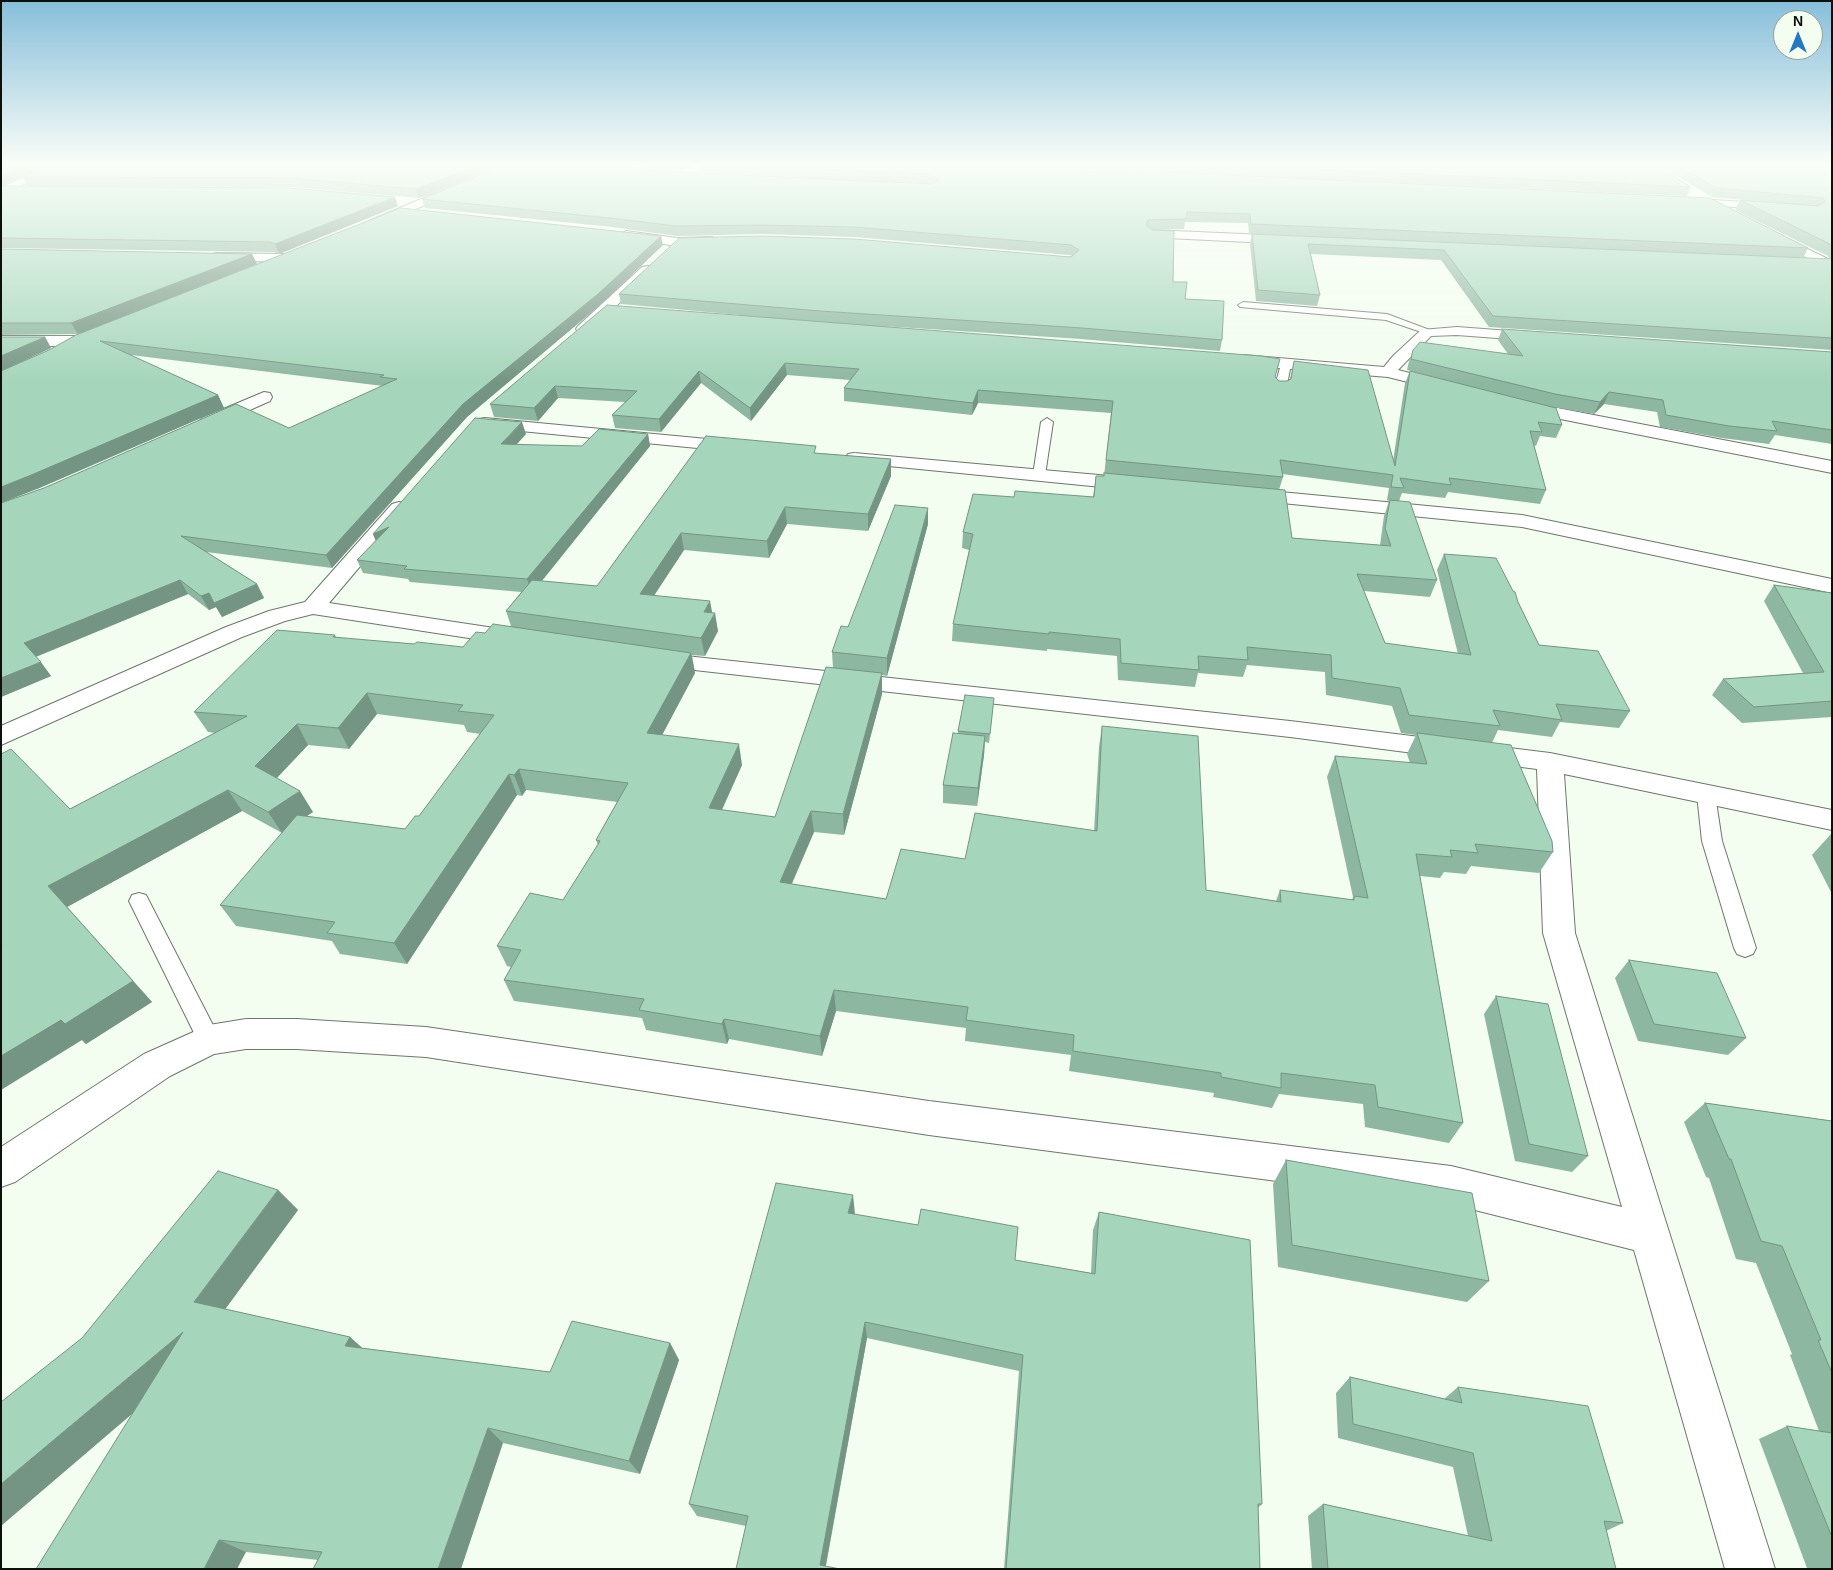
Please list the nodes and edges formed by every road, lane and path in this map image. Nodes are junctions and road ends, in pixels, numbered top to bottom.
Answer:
1 (636, 236) edge
2 (1200, 236) edge
3 (1774, 236) edge
4 (723, 241) edge
5 (1301, 241) edge
6 (677, 242) junction
7 (204, 256) edge
8 (1800, 264) edge
9 (1831, 266) edge
10 (258, 269) edge
11 (1243, 304) dead end
12 (112, 328) edge
13 (1430, 332) junction
14 (1554, 338) edge
15 (570, 340) edge
16 (1, 341) edge
17 (80, 341) junction
18 (50, 357) edge
19 (1228, 359) edge
20 (1286, 364) junction
21 (1388, 372) junction
22 (1454, 389) edge
23 (1280, 390) edge
24 (264, 397) dead end
25 (496, 403) edge
26 (1511, 403) edge
27 (1047, 422) dead end
28 (191, 430) edge
29 (761, 449) edge
30 (841, 456) edge
31 (1832, 467) edge
32 (1039, 475) junction
33 (1147, 486) edge
34 (1226, 493) edge
35 (409, 496) edge
36 (1832, 586) edge
37 (313, 607) junction
38 (537, 641) edge
39 (634, 656) edge
40 (1, 736) edge
41 (1550, 762) junction
42 (1706, 795) junction
43 (1832, 820) edge
44 (139, 901) dead end
45 (1745, 948) dead end
46 (210, 1040) junction
47 (1, 1169) edge
48 (1648, 1233) junction
49 (1750, 1569) edge

1 - 6 street
2 - 5 street
3 - 9 street
4 - 6 street
6 - 15 street
7 - 10 street
8 - 9 street
11 - 13 lane
12 - 17 street
13 - 14 street
13 - 21 street
16 - 17 street
17 - 18 street
19 - 20 street
20 - 21 street
20 - 23 lane
21 - 22 street
24 - 28 street
25 - 29 street
26 - 31 street
27 - 32 lane
30 - 32 street
32 - 33 street
34 - 36 street
35 - 37 street
37 - 38 street
37 - 40 street
39 - 41 street
41 - 42 street
41 - 48 street
42 - 43 street
42 - 45 lane
44 - 46 lane
46 - 47 street
46 - 48 street
48 - 49 street

